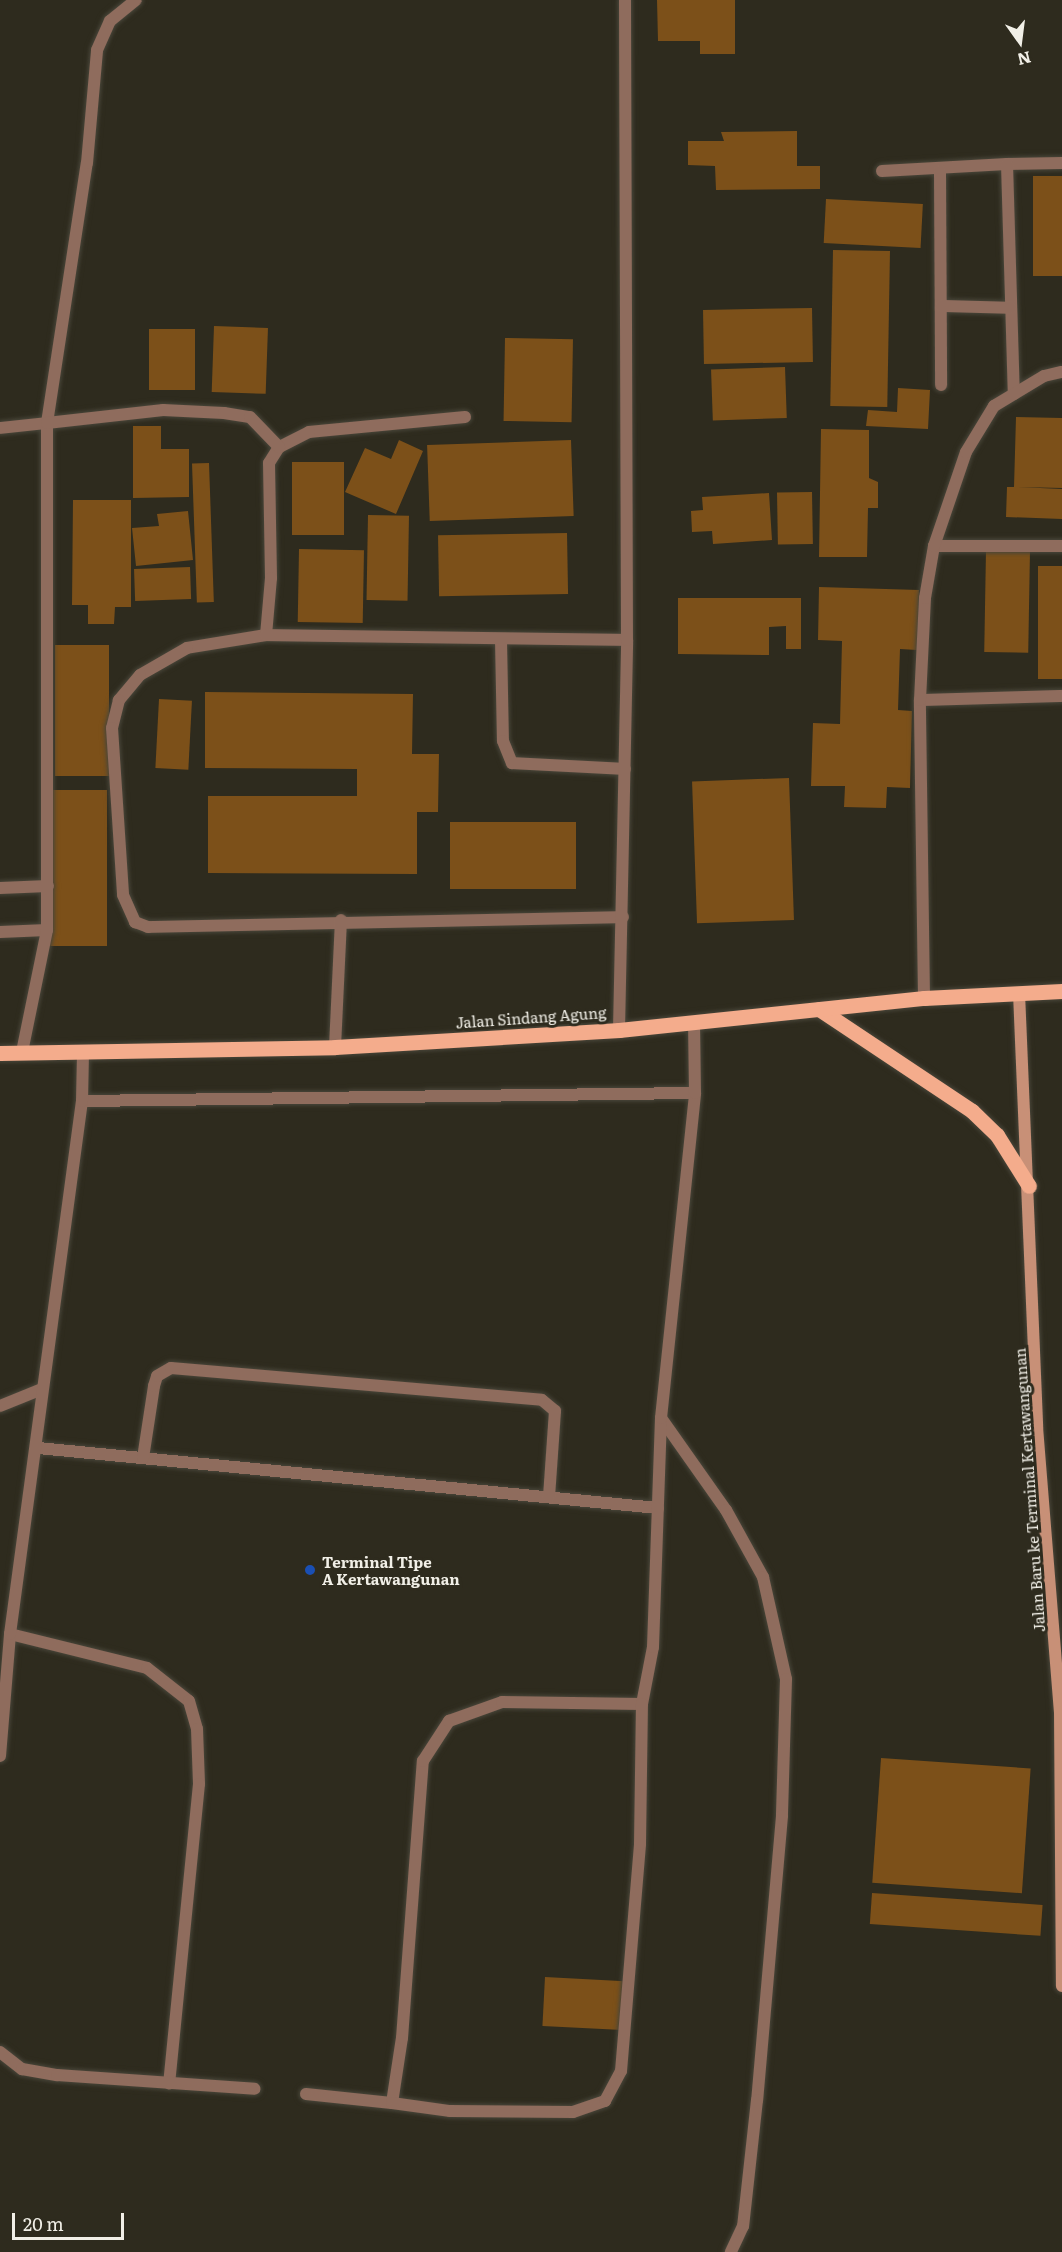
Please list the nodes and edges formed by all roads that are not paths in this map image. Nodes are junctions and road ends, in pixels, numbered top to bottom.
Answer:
1 (136, 0) edge
2 (626, 0) edge
3 (1062, 163) edge
4 (1007, 164) junction
5 (882, 171) dead end
6 (940, 171) junction
7 (941, 306) junction
8 (1011, 308) junction
9 (1062, 372) edge
10 (941, 385) dead end
11 (1014, 394) junction
12 (465, 417) dead end
13 (47, 423) junction
14 (0, 428) edge
15 (279, 447) junction
16 (934, 546) junction
17 (1062, 546) edge
18 (266, 635) junction
19 (501, 640) junction
20 (627, 640) junction
21 (1062, 696) edge
22 (920, 700) junction
23 (625, 769) junction
24 (48, 886) junction
25 (0, 888) edge
26 (623, 917) junction
27 (340, 920) junction
28 (47, 930) junction
29 (0, 932) edge
30 (1062, 991) edge
31 (1019, 993) junction
32 (924, 998) junction
33 (819, 1009) junction
34 (694, 1024) junction
35 (620, 1030) junction
36 (335, 1047) junction
37 (22, 1052) junction
38 (0, 1053) edge
39 (83, 1054) junction
40 (695, 1093) junction
41 (82, 1101) junction
42 (1029, 1186) junction
43 (42, 1389) junction
44 (0, 1406) edge
45 (661, 1418) junction
46 (38, 1448) junction
47 (143, 1458) junction
48 (549, 1497) junction
49 (658, 1508) junction
50 (10, 1634) junction
51 (642, 1704) junction
52 (0, 1756) edge
53 (1062, 1986) edge
54 (0, 2052) edge
55 (169, 2083) junction
56 (255, 2089) dead end
57 (306, 2094) dead end
58 (392, 2103) junction
59 (730, 2252) edge

1 - 13 street
2 - 20 street
3 - 4 street
4 - 6 street
4 - 8 street
5 - 6 street
6 - 7 street
7 - 8 street
7 - 10 street
8 - 11 street
9 - 11 street
11 - 16 street
12 - 15 street
13 - 14 street
13 - 15 street
13 - 24 street
15 - 18 street
16 - 17 street
16 - 22 street
18 - 19 street
18 - 27 street
19 - 20 street
19 - 23 street
20 - 23 street
21 - 22 street
22 - 32 street
23 - 26 street
24 - 25 street
24 - 28 street
26 - 27 street
26 - 35 street
27 - 36 street
28 - 29 street
28 - 37 street
30 - 31 main road, Jalan Sindang Agung
31 - 32 main road, Jalan Sindang Agung
31 - 42 main road, Jalan Baru ke Terminal Kertawangunan
32 - 33 main road, Jalan Sindang Agung
33 - 34 main road, Jalan Sindang Agung
33 - 42 main road
34 - 35 main road, Jalan Sindang Agung
34 - 40 street
35 - 36 main road, Jalan Sindang Agung
36 - 39 main road, Jalan Sindang Agung
37 - 38 main road, Jalan Sindang Agung
37 - 39 main road, Jalan Sindang Agung
39 - 41 street
40 - 41 street
40 - 45 street
41 - 43 street
42 - 53 main road, Jalan Baru ke Terminal Kertawangunan
43 - 44 street
43 - 46 street
45 - 49 street
45 - 59 street
46 - 47 street
46 - 50 street
47 - 48 street
47 - 48 street
48 - 49 street
49 - 51 street
50 - 52 street
50 - 55 street
51 - 58 street
51 - 58 street
54 - 55 street
55 - 56 street
57 - 58 street

